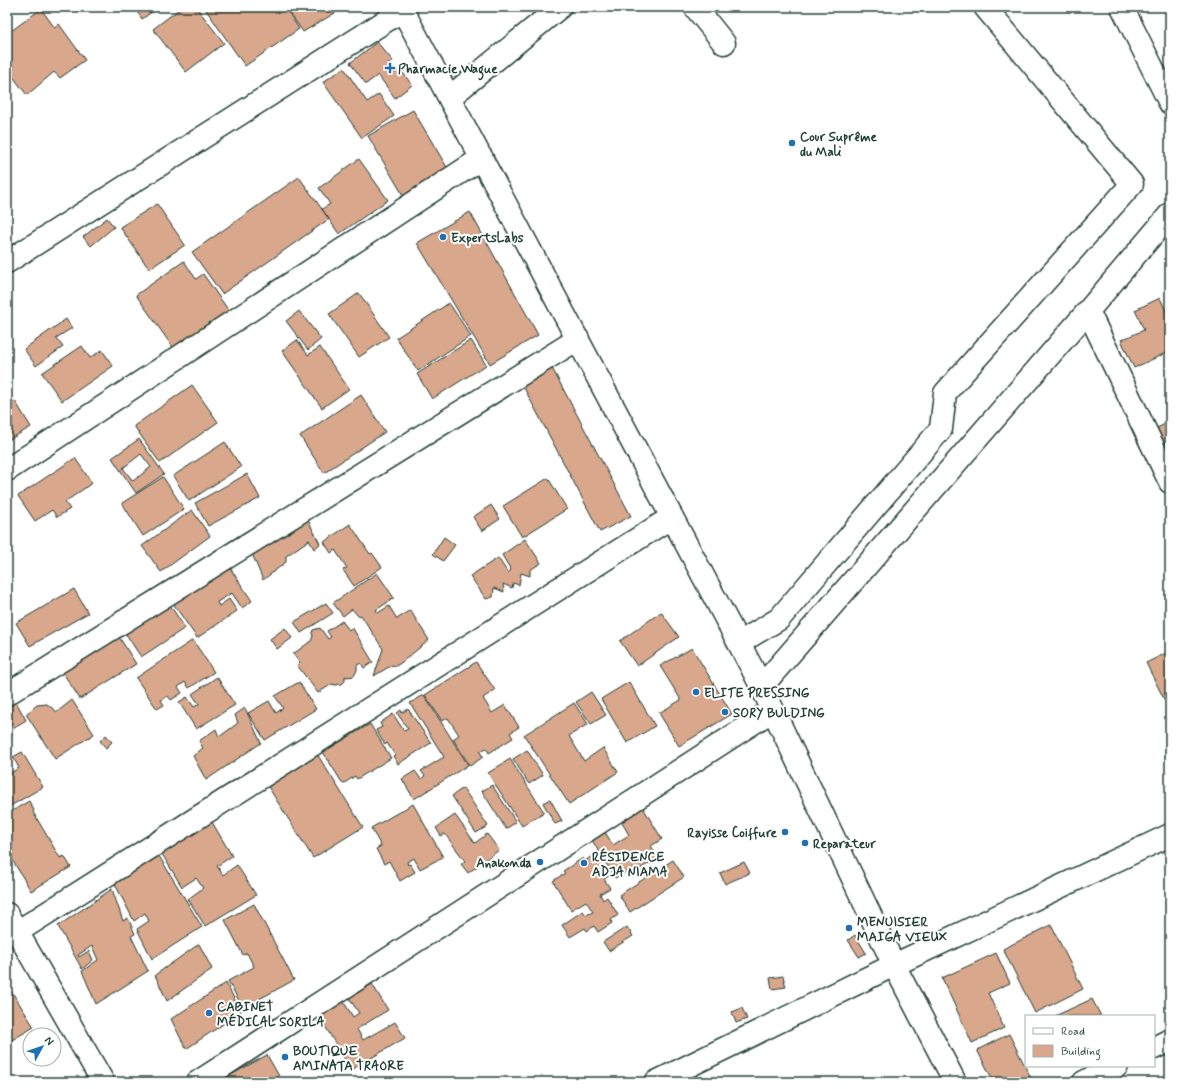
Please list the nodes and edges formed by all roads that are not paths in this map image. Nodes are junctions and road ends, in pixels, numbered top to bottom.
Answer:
1 (560, 7) edge
2 (696, 7) edge
3 (985, 7) edge
4 (1122, 7) edge
5 (402, 8) edge
6 (724, 43) dead end
7 (450, 97) junction
8 (1170, 103) edge
9 (482, 158) junction
10 (1170, 214) edge
11 (7, 262) edge
12 (1088, 311) junction
13 (578, 340) junction
14 (7, 470) edge
15 (1170, 482) edge
16 (672, 516) junction
17 (739, 644) junction
18 (761, 687) junction
19 (7, 694) edge
20 (773, 710) junction
21 (1170, 835) edge
22 (12, 923) edge
23 (894, 965) junction
24 (1170, 1040) edge
25 (1155, 1048) edge
26 (1114, 1067) edge
27 (103, 1082) edge
28 (198, 1082) edge
29 (656, 1082) edge
30 (955, 1082) edge
31 (1084, 1082) edge

1 - 7 street
2 - 6 street
3 - 17 street
4 - 8 street
5 - 7 street
5 - 11 street
7 - 9 street
9 - 13 street
9 - 14 street
10 - 12 street
12 - 15 street
12 - 18 street
13 - 16 street
13 - 19 street
16 - 17 street
16 - 22 street
17 - 18 street
18 - 20 street
20 - 23 street
20 - 28 street
21 - 23 street
22 - 27 street
23 - 29 street
23 - 30 street
24 - 25 street
26 - 31 street

